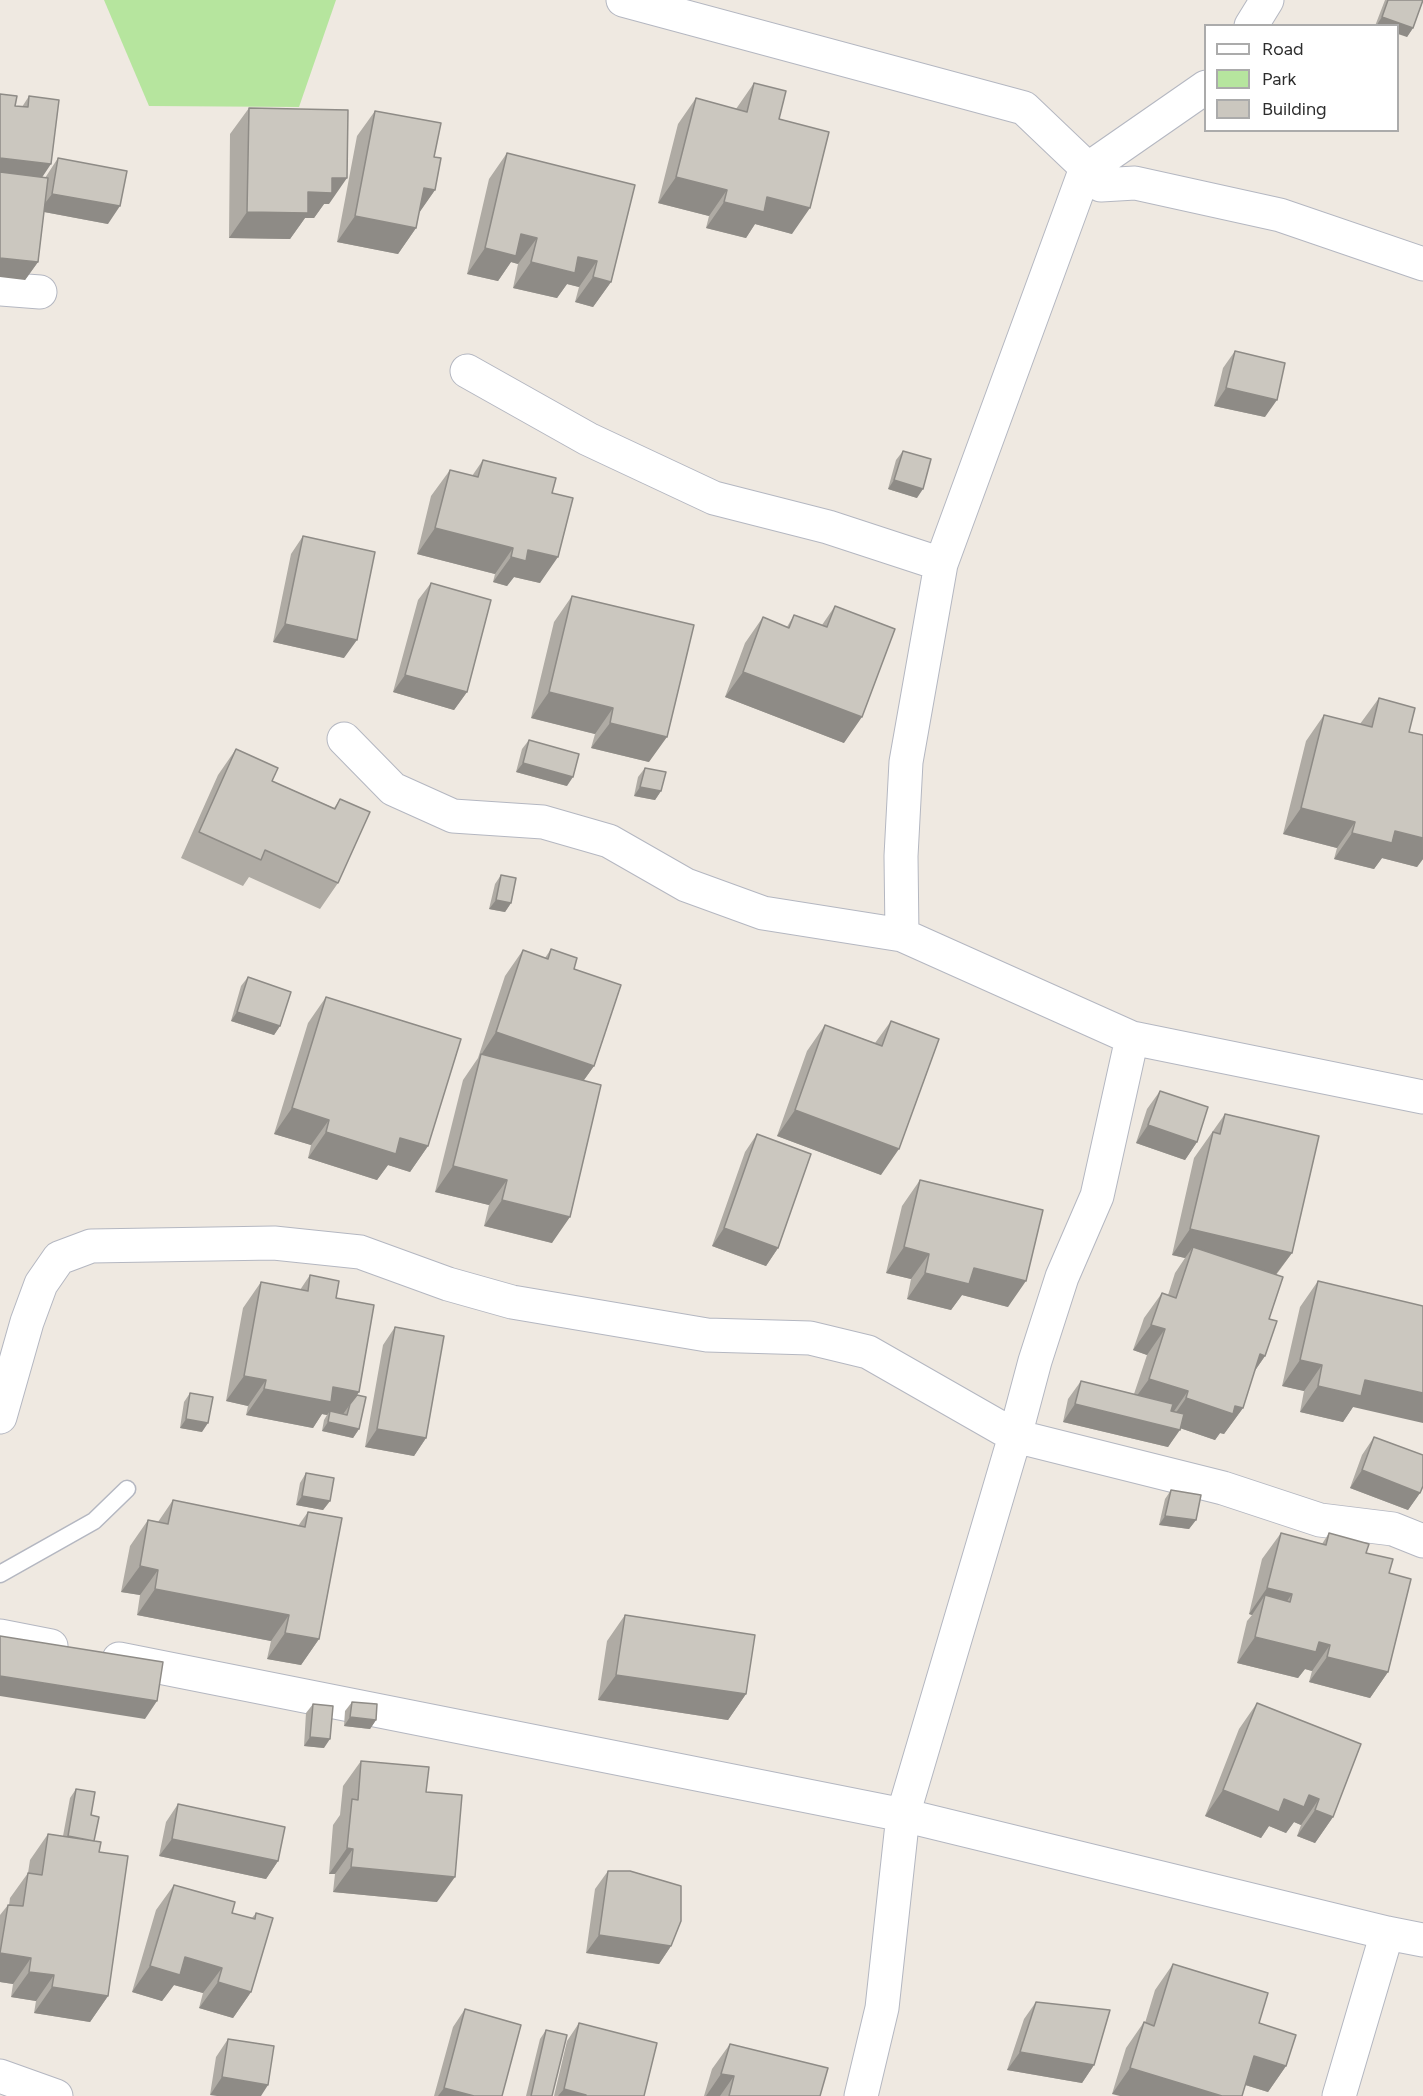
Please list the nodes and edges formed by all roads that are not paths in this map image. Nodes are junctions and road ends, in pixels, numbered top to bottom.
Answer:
1 (623, 0) edge
2 (1267, 0) edge
3 (1252, 24) edge
4 (1204, 88) edge
5 (1087, 170) junction
6 (1423, 264) edge
7 (0, 289) edge
8 (40, 292) dead end
9 (467, 371) dead end
10 (940, 564) junction
11 (344, 739) dead end
12 (902, 935) junction
13 (1132, 1038) junction
14 (1423, 1097) edge
15 (0, 1417) edge
16 (1016, 1436) junction
17 (127, 1489) dead end
18 (1423, 1541) edge
19 (0, 1574) edge
20 (0, 1636) edge
21 (903, 1815) junction
22 (1387, 1933) junction
23 (1423, 1940) edge
24 (0, 2076) edge
25 (56, 2096) edge
26 (861, 2096) edge
27 (1338, 2096) edge

1 - 5 street
2 - 3 street
4 - 5 street
5 - 6 street
5 - 10 street
7 - 8 street
9 - 10 street
10 - 12 street
11 - 12 street
12 - 13 street
13 - 14 street
13 - 16 street
15 - 16 street
16 - 18 street
16 - 21 street
17 - 19 lane
20 - 21 street
21 - 22 street
21 - 26 street
22 - 23 street
22 - 27 street
24 - 25 street

